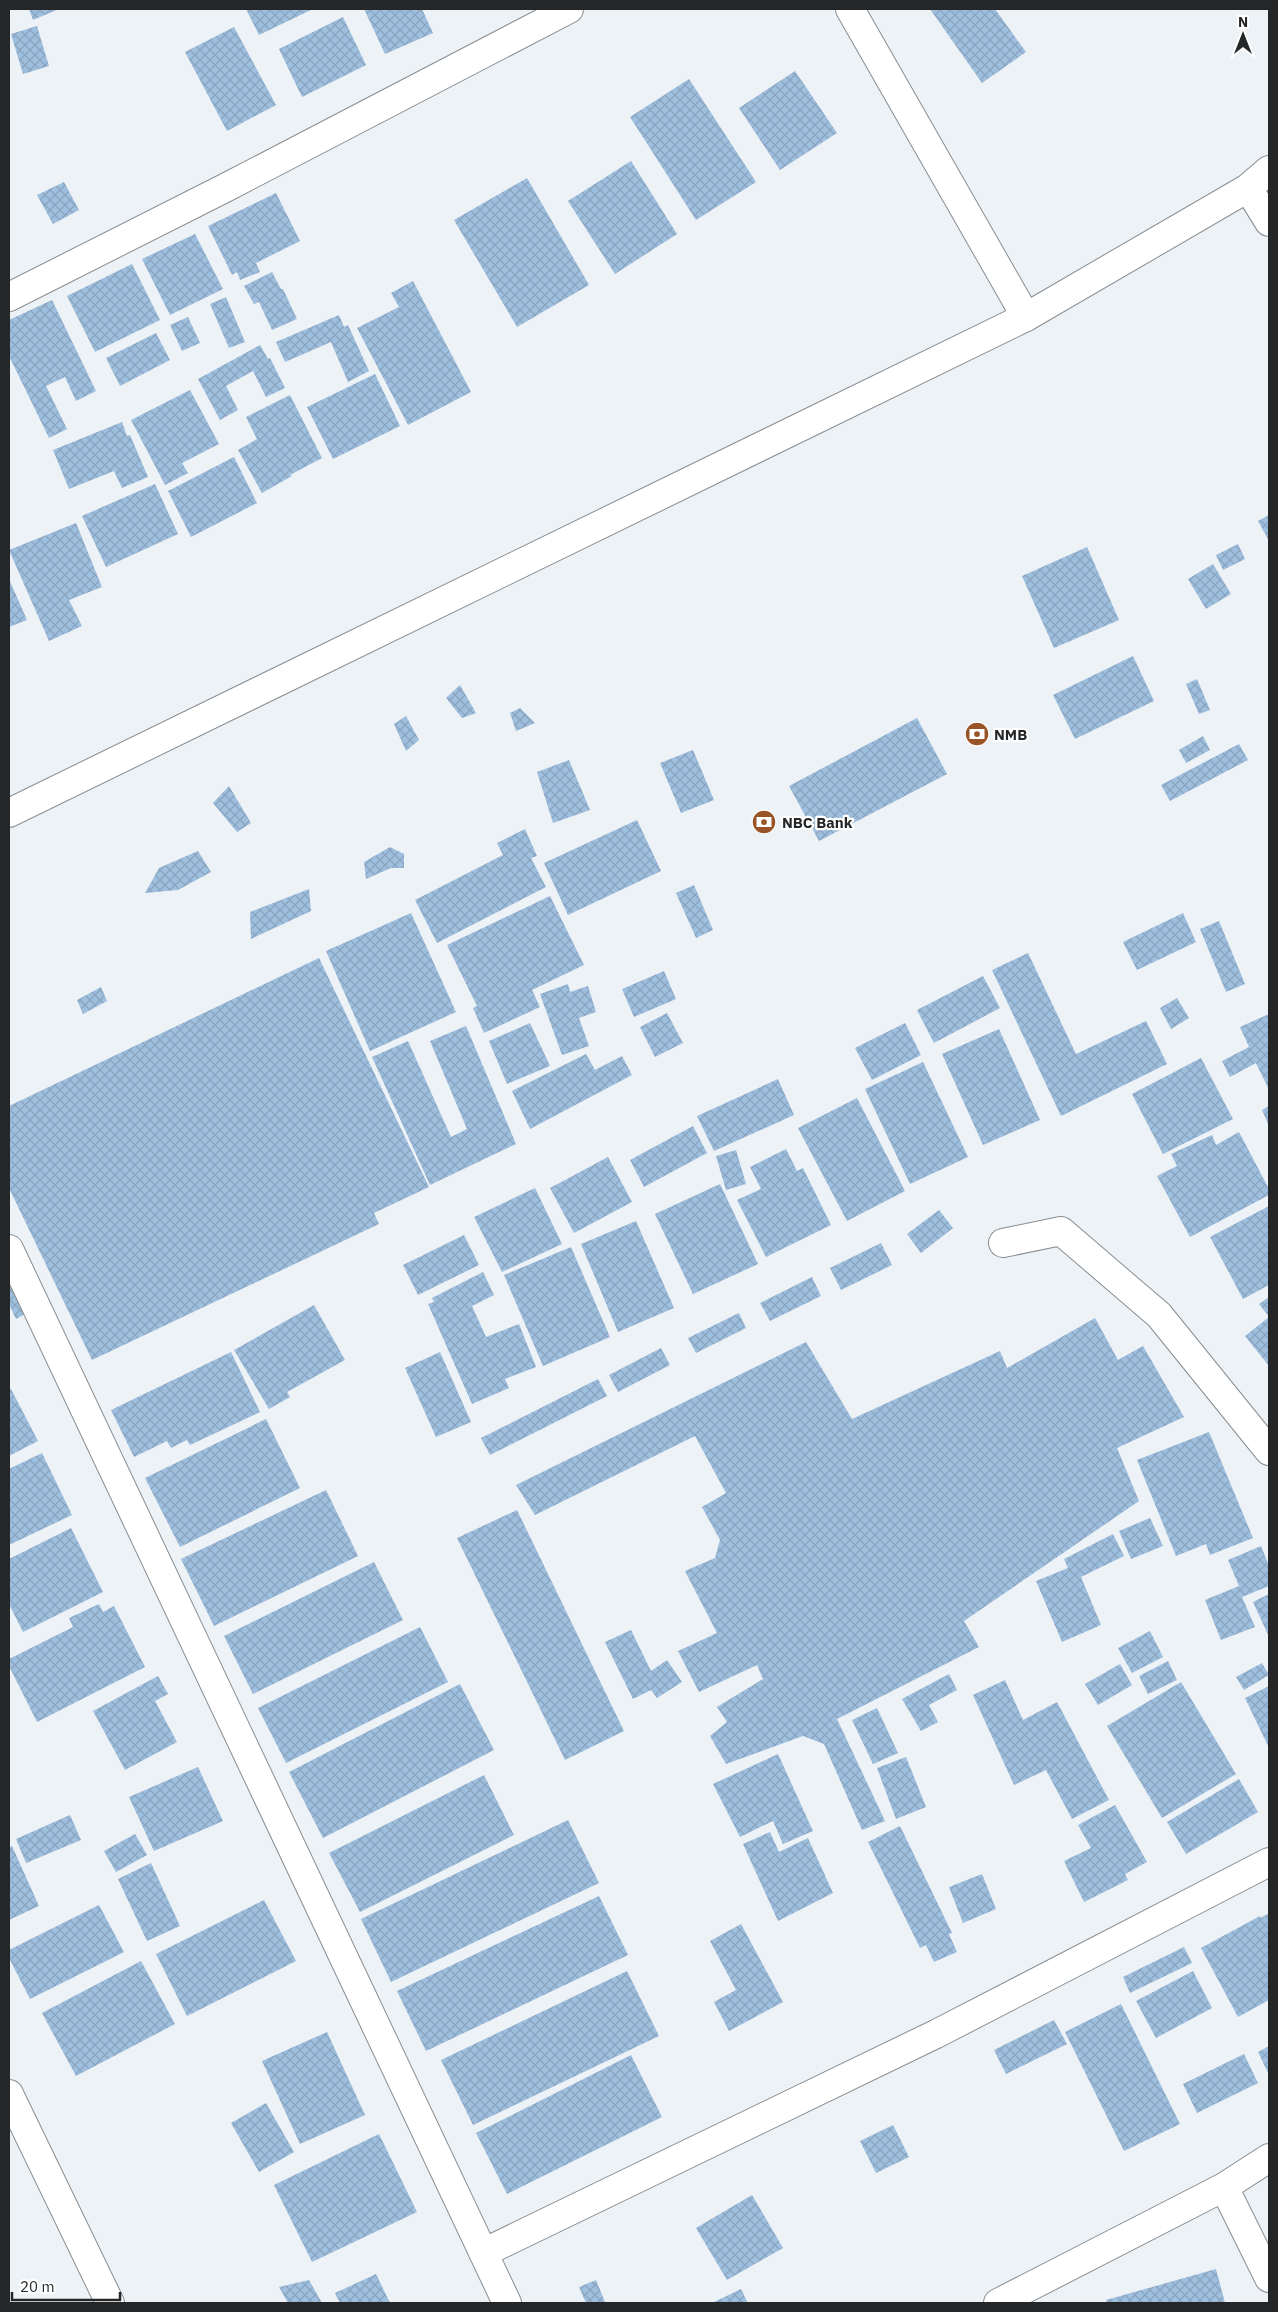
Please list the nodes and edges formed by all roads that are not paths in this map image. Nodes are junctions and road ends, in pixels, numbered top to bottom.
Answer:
1 (568, 9) edge
2 (850, 9) edge
3 (1269, 170) edge
4 (1248, 188) junction
5 (1269, 222) edge
6 (9, 296) edge
7 (1026, 316) junction
8 (9, 813) edge
9 (1003, 1243) dead end
10 (9, 1249) edge
11 (1269, 1450) edge
12 (1269, 1862) edge
13 (9, 2094) edge
14 (1269, 2158) edge
15 (1224, 2187) junction
16 (483, 2254) junction
17 (1269, 2278) edge
18 (110, 2303) edge
19 (507, 2303) edge
20 (998, 2303) edge

1 - 6 main road
2 - 7 main road
3 - 4 main road
4 - 5 main road
4 - 7 main road
7 - 8 main road
9 - 11 main road
10 - 16 main road
12 - 16 main road
13 - 18 main road
14 - 15 main road
15 - 17 main road
15 - 20 main road
16 - 19 main road

